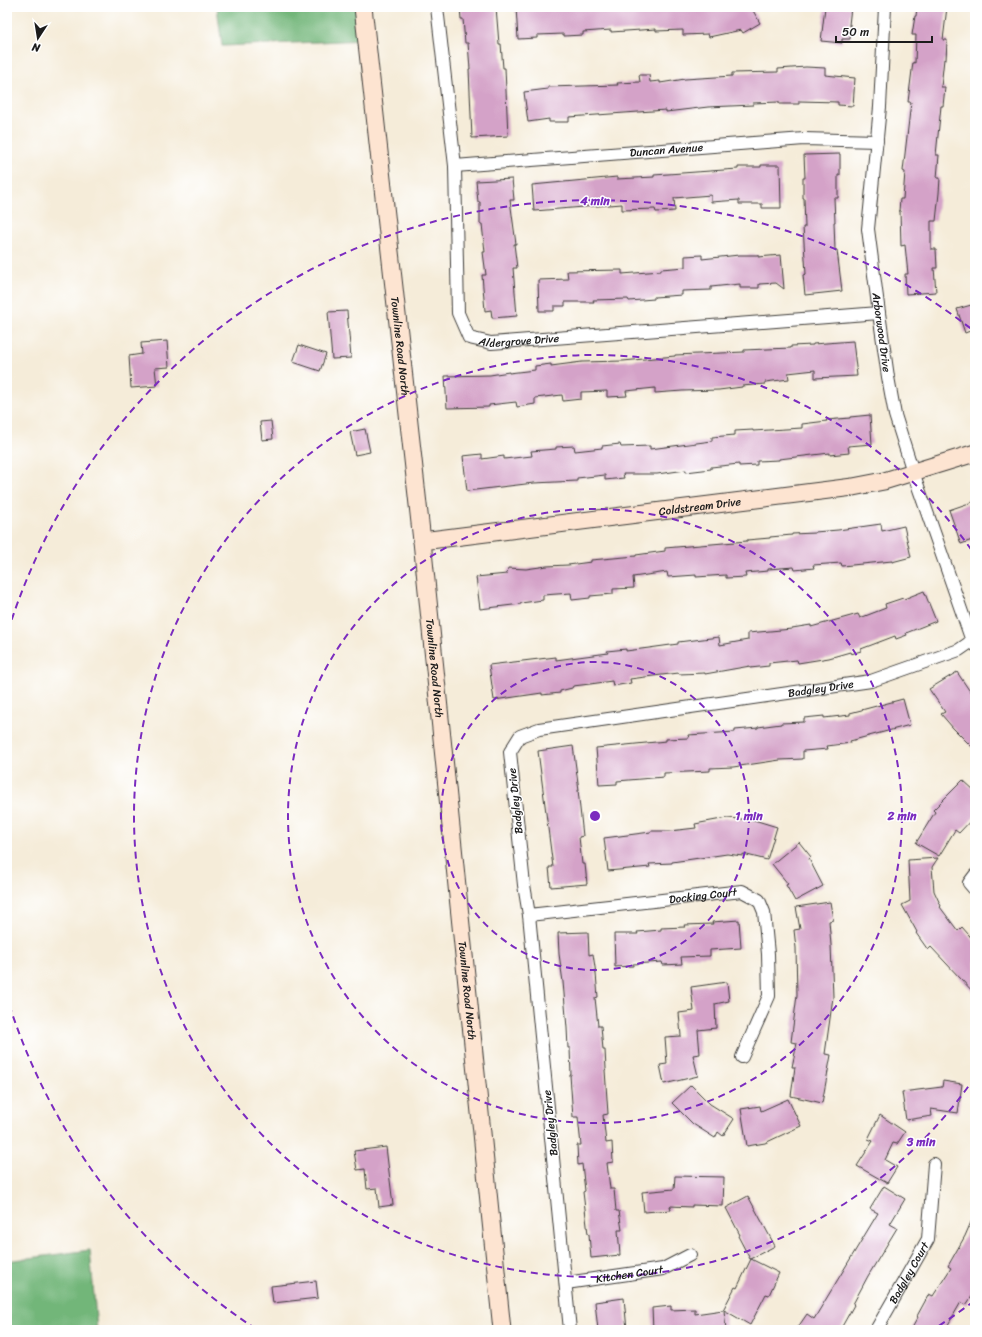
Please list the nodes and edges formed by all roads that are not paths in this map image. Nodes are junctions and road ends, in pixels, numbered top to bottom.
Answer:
1 (363, 7) edge
2 (437, 7) edge
3 (885, 7) edge
4 (877, 141) junction
5 (455, 166) junction
6 (879, 313) junction
7 (975, 453) edge
8 (913, 472) junction
9 (422, 541) junction
10 (974, 643) edge
11 (975, 875) edge
12 (975, 890) edge
13 (529, 915) junction
14 (742, 1057) dead end
15 (934, 1164) dead end
16 (690, 1255) dead end
17 (566, 1283) junction
18 (502, 1330) edge
19 (570, 1330) edge
20 (876, 1330) edge

1 - 9 street, Townline Road North
2 - 5 street, Aldergrove Drive
3 - 4 street, Arborwood Drive
4 - 5 street, Duncan Avenue
4 - 6 street, Arborwood Drive
5 - 6 street, Aldergrove Drive
6 - 8 street, Arborwood Drive
7 - 8 street, Coldstream Drive
8 - 9 street, Coldstream Drive
8 - 10 street, Arborwood Drive
9 - 18 street, Townline Road North
10 - 13 street, Badgley Drive
11 - 12 street
13 - 14 street, Docking Court
13 - 17 street, Badgley Drive
15 - 20 street, Badgley Court
16 - 17 street, Kitchen Court
17 - 19 street, Badgley Drive

